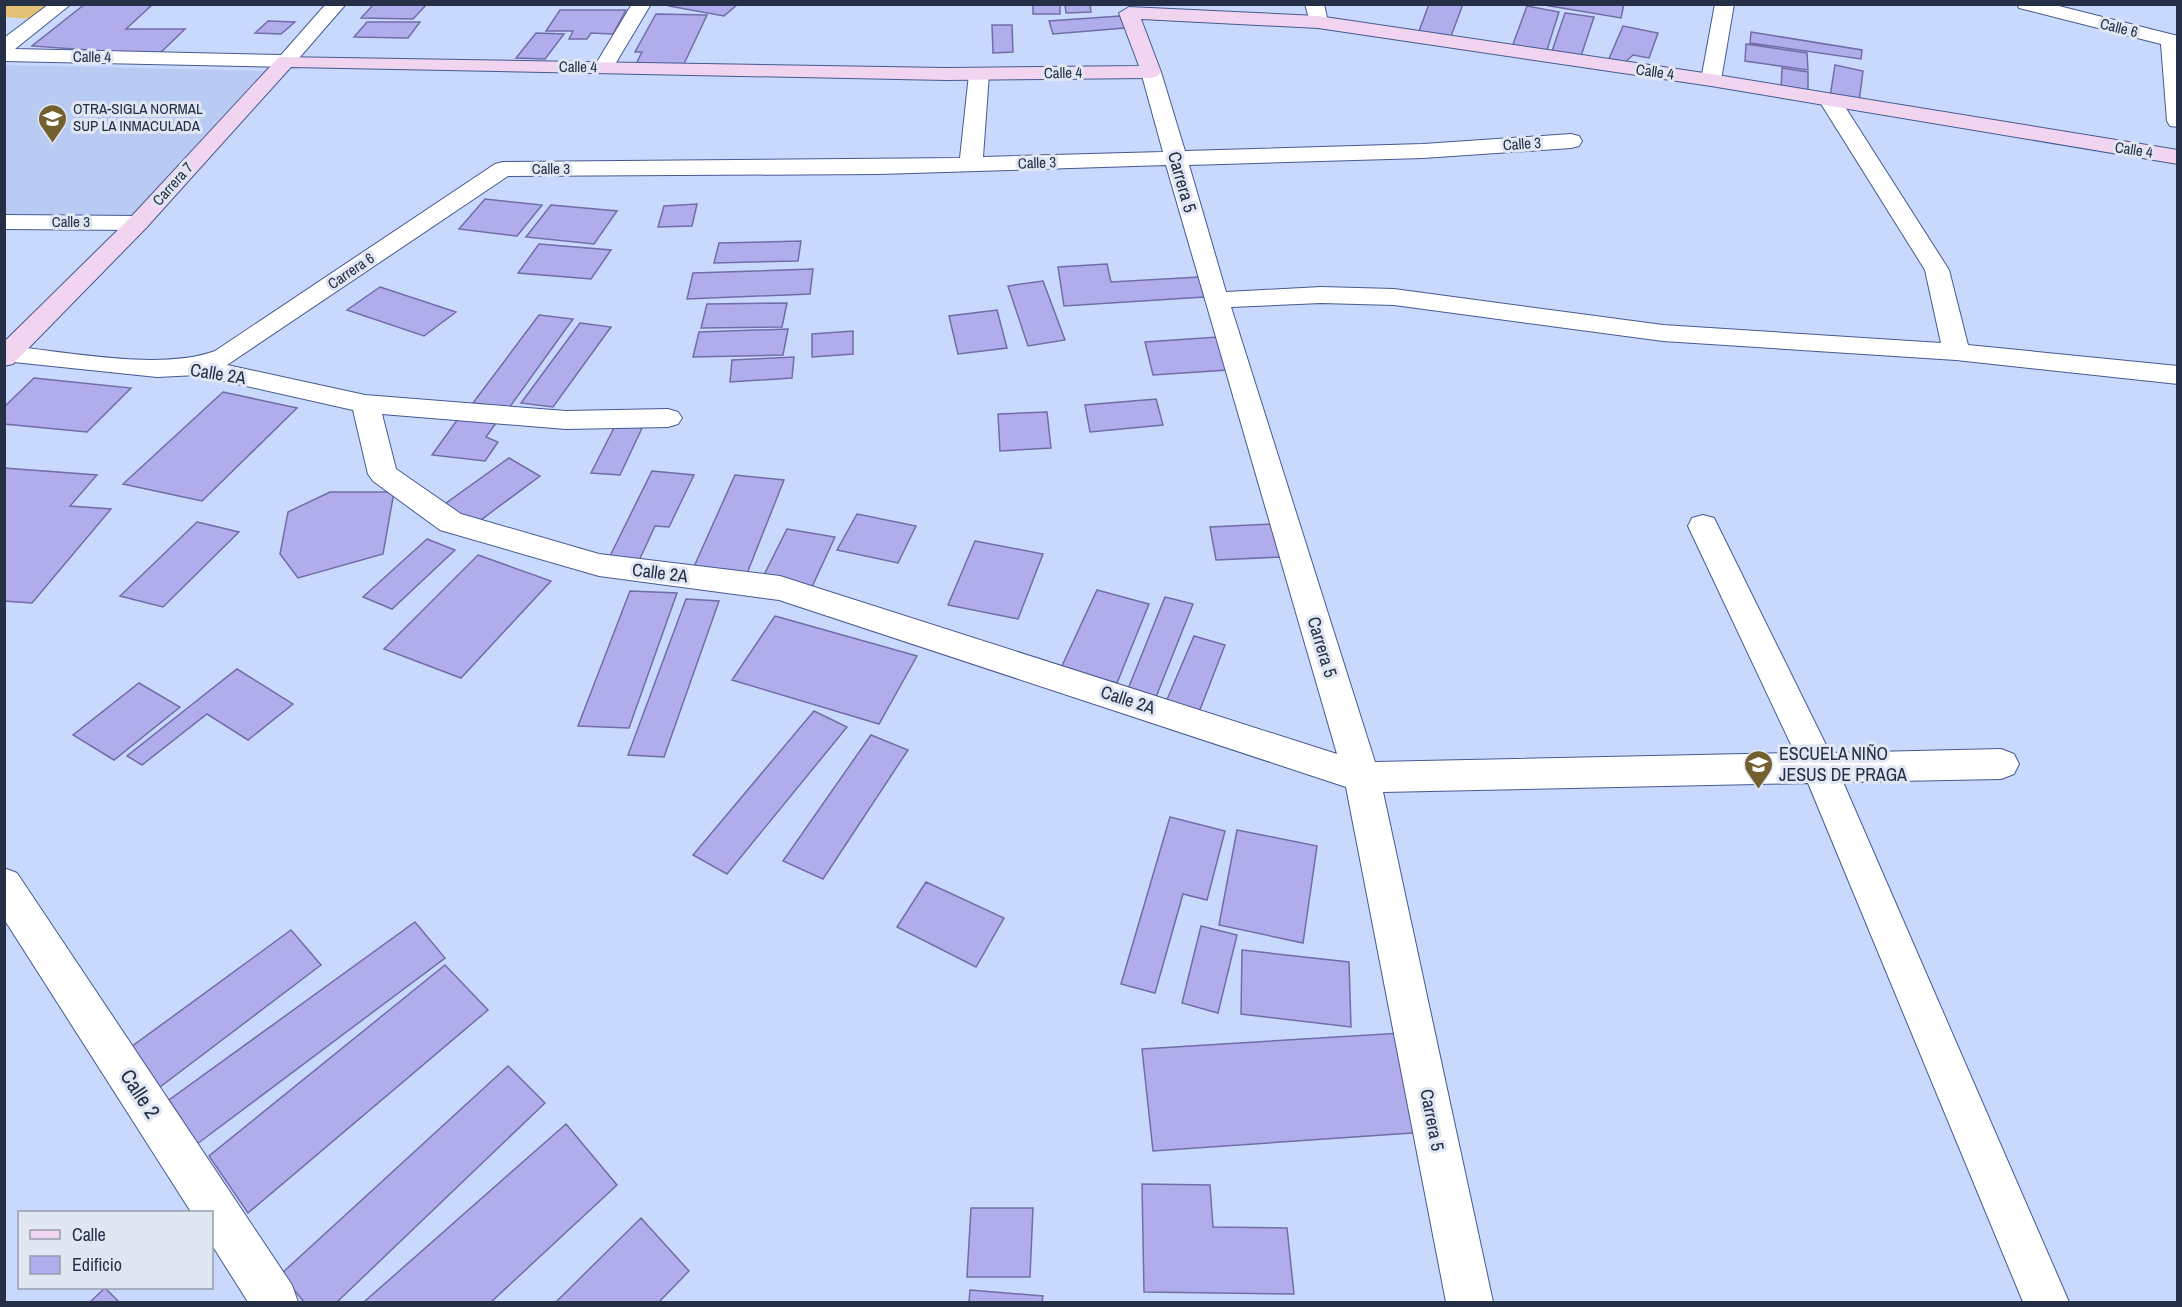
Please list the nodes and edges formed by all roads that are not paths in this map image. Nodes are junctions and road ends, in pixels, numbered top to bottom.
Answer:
1 (62, 4) edge
2 (337, 4) edge
3 (642, 4) edge
4 (2026, 4) edge
5 (1720, 5) edge
6 (1127, 9) edge
7 (1316, 13) edge
8 (4, 22) edge
9 (35, 25) junction
10 (2174, 41) edge
11 (4, 48) edge
12 (4, 55) edge
13 (286, 61) junction
14 (604, 67) junction
15 (1151, 72) junction
16 (979, 74) junction
17 (1711, 80) junction
18 (1829, 99) junction
19 (2178, 121) edge
20 (1571, 141) dead end
21 (2178, 157) edge
22 (1175, 159) junction
23 (971, 164) junction
24 (502, 169) joint
25 (4, 222) edge
26 (138, 223) junction
27 (1216, 300) junction
28 (1956, 352) junction
29 (7, 356) edge
30 (197, 367) junction
31 (2178, 375) edge
32 (365, 404) junction
33 (668, 418) dead end
34 (1703, 526) dead end
35 (2001, 764) dead end
36 (1819, 767) junction
37 (1362, 777) junction
38 (4, 885) edge
39 (275, 1302) edge
40 (1469, 1302) edge
41 (2046, 1302) edge

1 - 9 street
2 - 13 street, Carrera 7
3 - 14 street
4 - 10 street, Calle 6
5 - 17 street
6 - 7 street, Calle 4
6 - 15 street, Carrera 5
7 - 17 street, Calle 4
8 - 9 street
9 - 11 street
10 - 19 street
12 - 13 street, Calle 4
13 - 14 street, Calle 4
13 - 26 street, Carrera 7
14 - 16 street, Calle 4
15 - 16 street, Calle 4
15 - 22 street, Carrera 5
16 - 23 street
17 - 18 street, Calle 4
18 - 21 street, Calle 4
18 - 28 street
20 - 22 street, Calle 3
22 - 23 street, Calle 3
22 - 27 street, Carrera 5
23 - 24 street, Calle 3
24 - 30 street, Carrera 6
25 - 26 street, Calle 3
26 - 29 street, Carrera 7
27 - 28 street
27 - 37 street, Carrera 5
28 - 31 street
29 - 30 street, Calle 2A
30 - 32 street, Calle 2A
32 - 33 street
32 - 37 street, Calle 2A
34 - 36 street
35 - 36 street, Calle 2A
36 - 37 street, Calle 2A
36 - 41 street
37 - 40 street, Carrera 5
38 - 39 street, Calle 2

